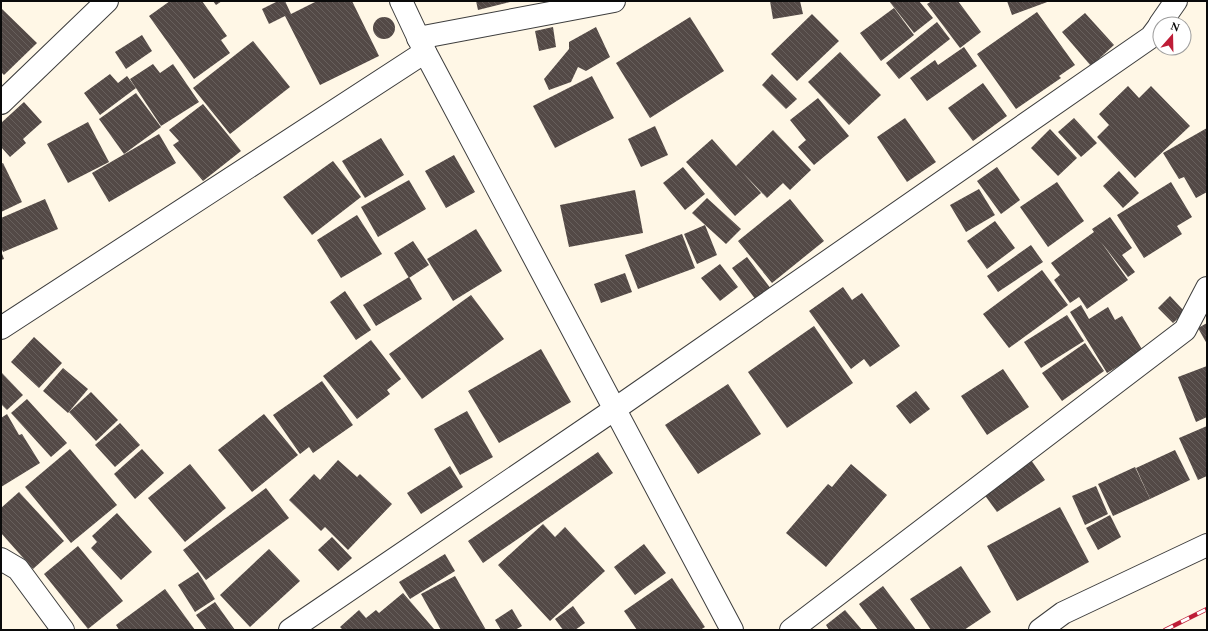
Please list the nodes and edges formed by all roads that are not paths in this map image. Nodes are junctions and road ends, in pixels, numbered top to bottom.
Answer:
1 (107, 1) edge
2 (401, 1) edge
3 (614, 1) edge
4 (1176, 1) edge
5 (1166, 16) edge
6 (1152, 36) edge
7 (422, 45) junction
8 (1, 103) edge
9 (1207, 288) edge
10 (1, 328) edge
11 (616, 409) junction
12 (1207, 545) edge
13 (1, 559) edge
14 (63, 630) edge
15 (290, 630) edge
16 (732, 630) edge
17 (791, 630) edge
18 (1040, 630) edge

1 - 8 street
2 - 7 street
3 - 7 street
4 - 5 street
6 - 11 street
7 - 10 street
7 - 11 street
9 - 17 street
11 - 15 street
11 - 16 street
12 - 18 street
13 - 14 street

